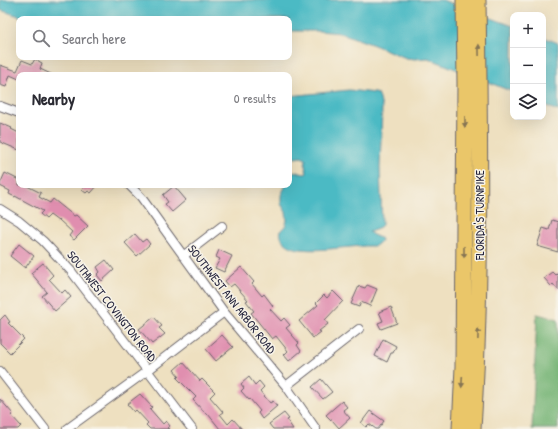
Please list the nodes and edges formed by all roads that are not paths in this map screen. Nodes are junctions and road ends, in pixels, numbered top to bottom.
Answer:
1 (464, 0) edge
2 (478, 0) edge
3 (472, 86) junction
4 (0, 106) edge
5 (16, 112) edge
6 (132, 188) edge
7 (0, 209) edge
8 (222, 226) dead end
9 (183, 256) junction
10 (224, 312) junction
11 (359, 329) dead end
12 (0, 371) edge
13 (147, 371) junction
14 (286, 386) junction
15 (45, 429) edge
16 (67, 429) edge
17 (192, 429) edge
18 (316, 429) edge
19 (460, 429) edge
20 (474, 429) edge

1 - 3 highway, FLORIDA'S TURNPIKE
3 -> 2 highway, FLORIDA'S TURNPIKE
3 -> 19 highway, FLORIDA'S TURNPIKE
20 -> 3 highway, FLORIDA'S TURNPIKE
4 - 5 street
6 - 9 street, SOUTHWEST ANN ARBOR ROAD
7 - 13 street, SOUTHWEST COVINGTON ROAD
8 - 9 street
9 - 10 street, SOUTHWEST ANN ARBOR ROAD
10 - 13 street
10 - 14 street, SOUTHWEST ANN ARBOR ROAD
11 - 14 street
12 - 15 street
13 - 16 street
13 - 17 street, SOUTHWEST COVINGTON ROAD
14 - 18 street, SOUTHWEST ANN ARBOR ROAD

